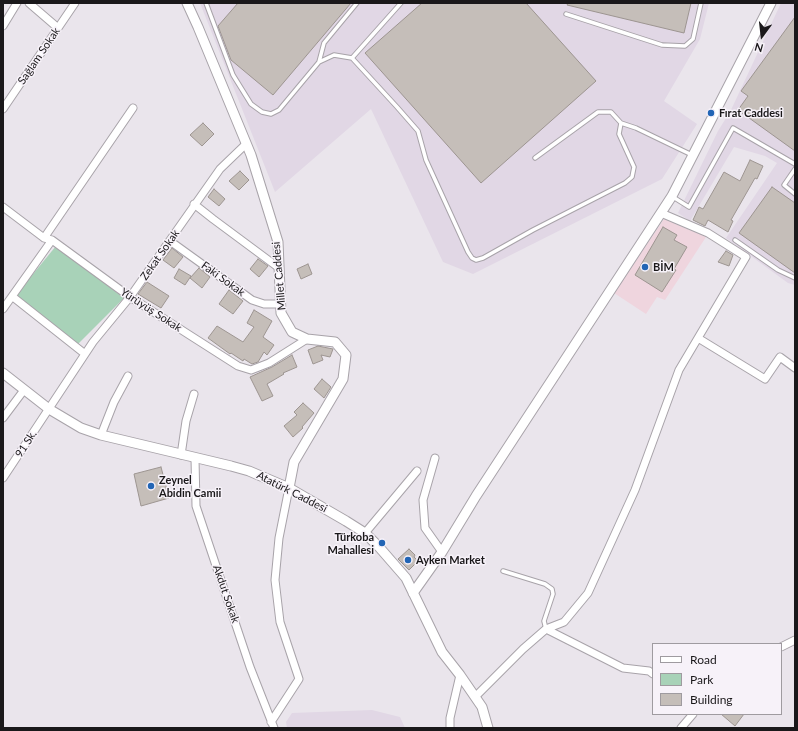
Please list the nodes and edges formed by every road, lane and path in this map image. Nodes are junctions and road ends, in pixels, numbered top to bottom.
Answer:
1 (17, 3) edge
2 (29, 3) edge
3 (75, 3) edge
4 (187, 3) edge
5 (206, 3) edge
6 (356, 3) edge
7 (401, 3) edge
8 (701, 3) edge
9 (771, 3) edge
10 (566, 14) dead end
11 (3, 26) edge
12 (58, 28) junction
13 (352, 58) junction
14 (319, 62) junction
15 (134, 108) dead end
16 (3, 109) edge
17 (621, 123) junction
18 (246, 144) junction
19 (692, 156) junction
20 (535, 158) dead end
21 (795, 164) edge
22 (795, 169) edge
23 (795, 194) edge
24 (672, 196) junction
25 (194, 204) junction
26 (3, 207) edge
27 (661, 213) junction
28 (44, 238) junction
29 (52, 240) junction
30 (735, 240) dead end
31 (170, 241) junction
32 (279, 268) junction
33 (795, 278) edge
34 (13, 297) junction
35 (130, 297) junction
36 (281, 304) junction
37 (3, 309) edge
38 (698, 338) junction
39 (306, 339) junction
40 (84, 354) junction
41 (795, 368) edge
42 (3, 373) edge
43 (128, 376) dead end
44 (24, 390) junction
45 (194, 394) dead end
46 (49, 409) junction
47 (3, 418) edge
48 (101, 436) junction
49 (181, 455) junction
50 (194, 458) junction
51 (435, 458) dead end
52 (417, 470) dead end
53 (3, 478) edge
54 (289, 488) junction
55 (365, 533) junction
56 (442, 552) junction
57 (503, 571) dead end
58 (413, 593) junction
59 (546, 629) junction
60 (795, 640) edge
61 (782, 646) edge
62 (652, 673) edge
63 (460, 675) junction
64 (475, 697) junction
65 (692, 715) edge
66 (272, 725) edge
67 (450, 728) edge
68 (488, 728) edge
69 (681, 728) edge

1 - 11 street
2 - 12 street
3 - 12 street, Sağlam Sokak
4 - 18 street, Millet Caddesi
5 - 14 lane
6 - 14 lane
7 - 13 lane
8 - 10 lane
9 - 19 street
12 - 16 street, Sağlam Sokak
13 - 14 lane
13 - 17 lane
15 - 28 street
17 - 19 lane
17 - 20 lane
18 - 25 street, Zekat Sokak
18 - 32 street, Millet Caddesi
19 - 24 street
21 - 24 lane
22 - 23 lane
24 - 27 street
25 - 31 street, Zekat Sokak
25 - 32 street
26 - 28 street, Yürüyüş Sokak
27 - 38 street
27 - 56 street
28 - 29 street, Yürüyüş Sokak
29 - 34 street
29 - 35 street, Yürüyüş Sokak
30 - 33 lane
31 - 35 street, Zekat Sokak
31 - 36 street, Faki Sokak
32 - 36 street, Millet Caddesi
34 - 37 street
34 - 40 street
35 - 39 street, Yürüyüş Sokak
35 - 40 street, Zekat Sokak
36 - 39 street, Millet Caddesi
38 - 41 street
38 - 59 street
39 - 54 street, Millet Caddesi
40 - 46 street, Zekat Sokak
42 - 44 street, Atatürk Caddesi
43 - 48 street
44 - 46 street, Atatürk Caddesi
44 - 47 street
45 - 49 street
46 - 48 street, Atatürk Caddesi
46 - 53 street, 91 Sk.
48 - 49 street, Atatürk Caddesi
49 - 50 street, Atatürk Caddesi
50 - 54 street, Atatürk Caddesi
50 - 66 street, Akdut Sokak
51 - 56 street
52 - 55 street
54 - 55 street, Atatürk Caddesi
54 - 66 street
55 - 58 street, Atatürk Caddesi
56 - 58 street
57 - 59 lane
58 - 63 street, Atatürk Caddesi
59 - 62 street
59 - 64 street
60 - 61 street
63 - 64 street, Atatürk Caddesi
63 - 67 street
64 - 68 street, Atatürk Caddesi
65 - 69 street

